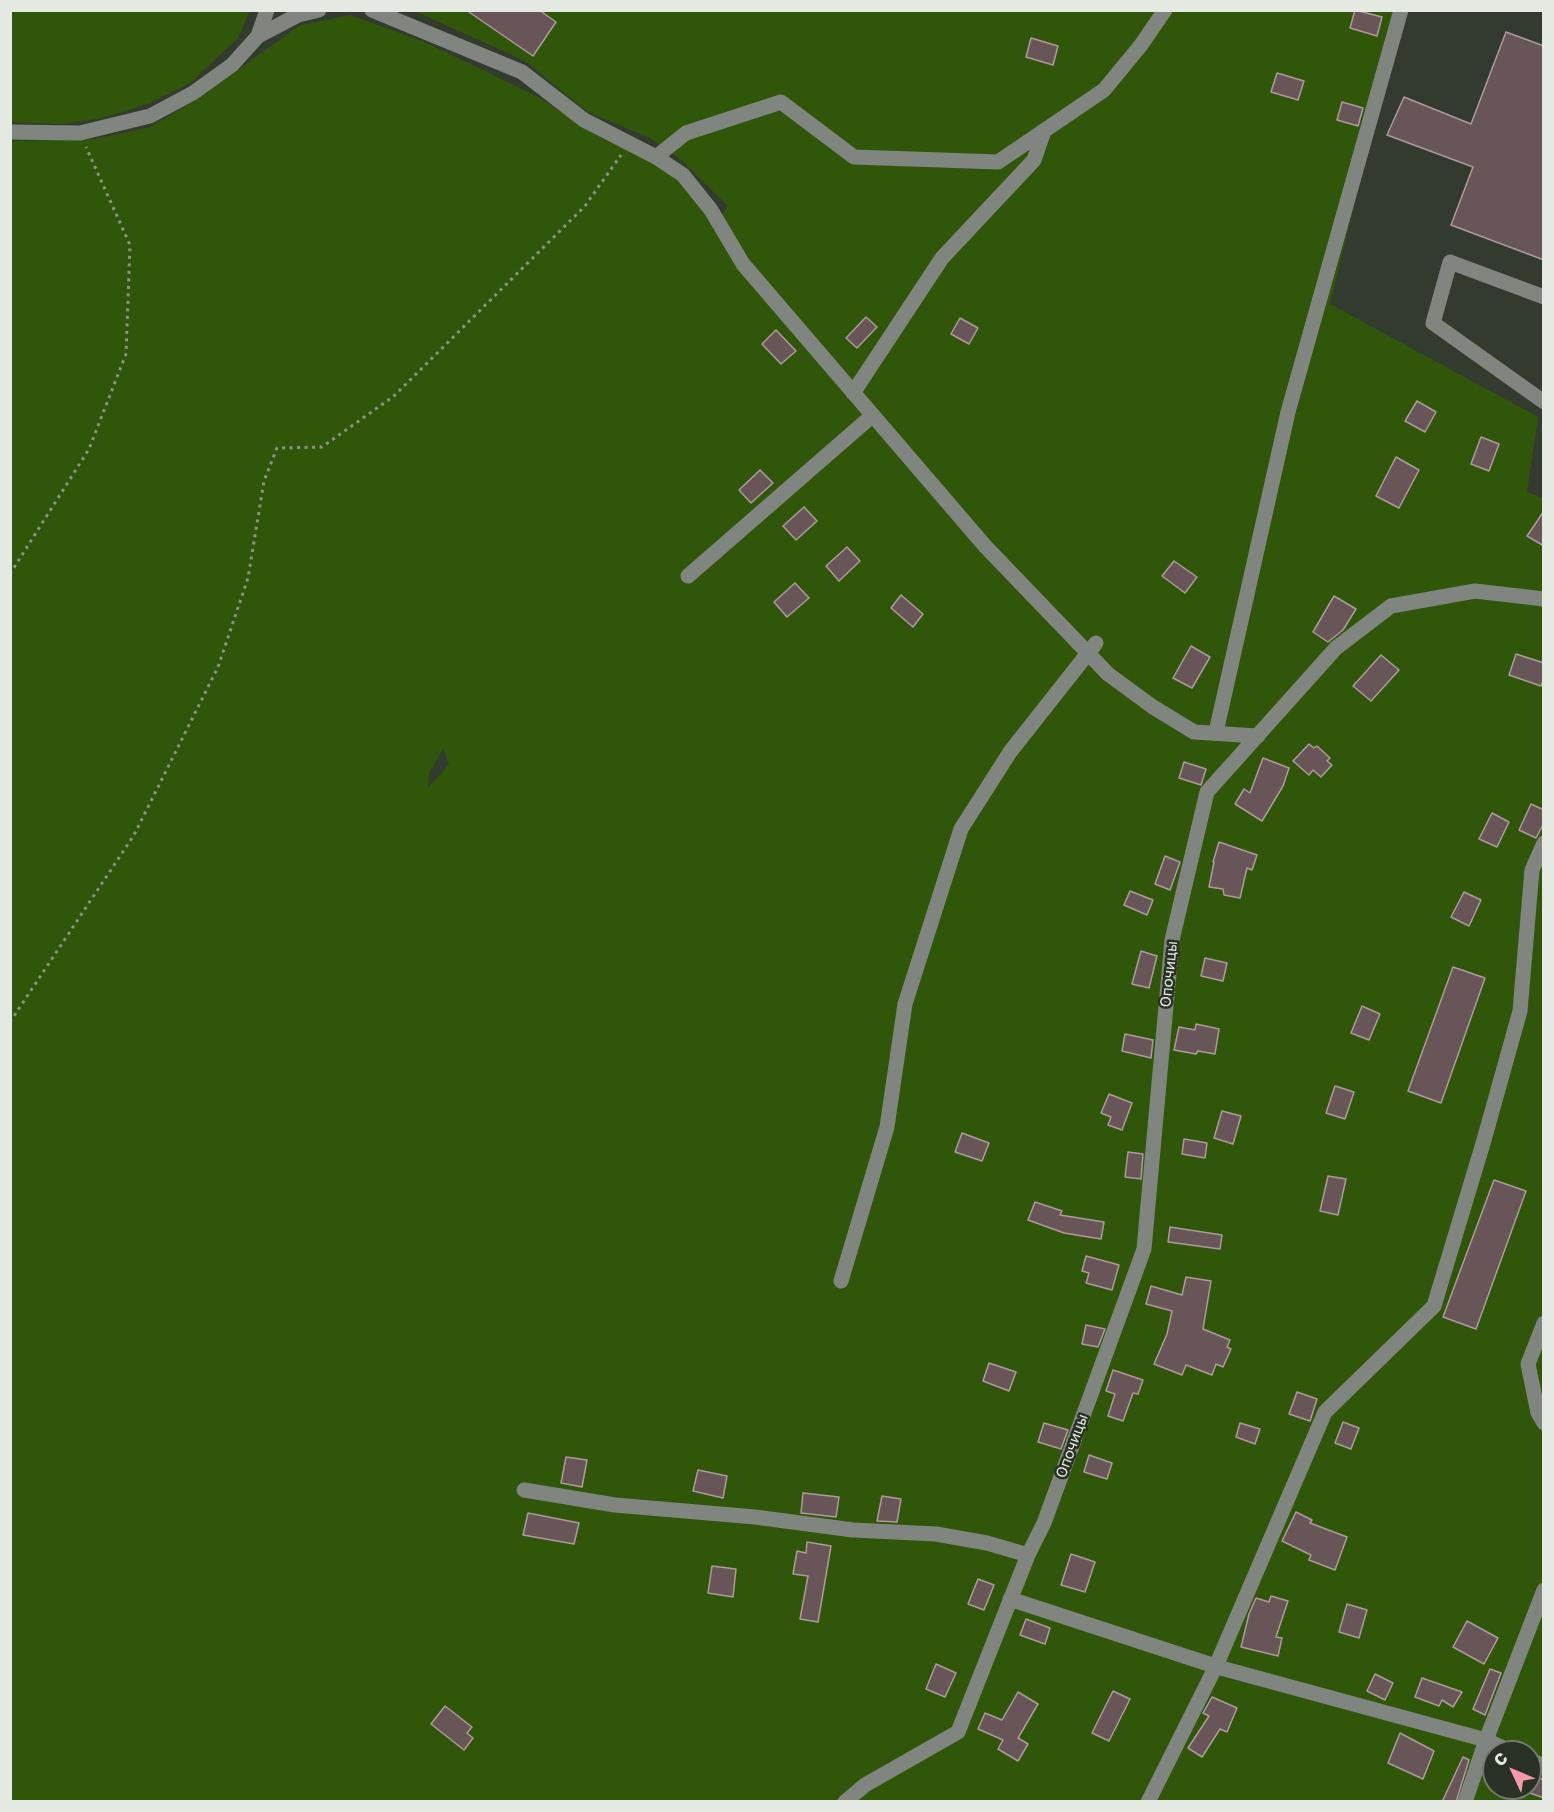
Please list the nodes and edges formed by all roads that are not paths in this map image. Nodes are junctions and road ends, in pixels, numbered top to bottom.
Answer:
1 (267, 10) edge
2 (319, 10) edge
3 (372, 10) edge
4 (1165, 10) edge
5 (1401, 10) edge
6 (258, 36) junction
7 (1044, 131) junction
8 (10, 132) edge
9 (657, 157) junction
10 (1544, 297) edge
11 (853, 393) junction
12 (1544, 402) edge
13 (873, 415) junction
14 (688, 576) dead end
15 (1544, 600) edge
16 (1092, 648) junction
17 (1216, 732) junction
18 (1258, 736) junction
19 (1544, 843) edge
20 (841, 1281) dead end
21 (1544, 1323) edge
22 (1544, 1424) edge
23 (524, 1490) dead end
24 (1028, 1555) junction
25 (1544, 1590) edge
26 (1010, 1599) junction
27 (1540, 1609) edge
28 (1216, 1666) junction
29 (1486, 1740) joint
30 (1482, 1752) edge
31 (845, 1802) edge
32 (1148, 1802) edge
33 (1465, 1802) edge

1 - 6 street
2 - 6 street
3 - 9 street
4 - 7 street
5 - 17 street
6 - 8 street
7 - 9 street
7 - 11 street
9 - 11 street
10 - 12 street
11 - 13 street
13 - 14 street
13 - 16 street
15 - 18 street, Опочицы
16 - 17 street
16 - 20 street
17 - 18 street
18 - 24 street, Опочицы
19 - 28 street
21 - 22 street
23 - 24 street
24 - 26 street, Опочицы
25 - 27 street
26 - 28 street
26 - 31 street, Опочицы
27 - 29 street
28 - 29 street
28 - 32 street
30 - 33 street

